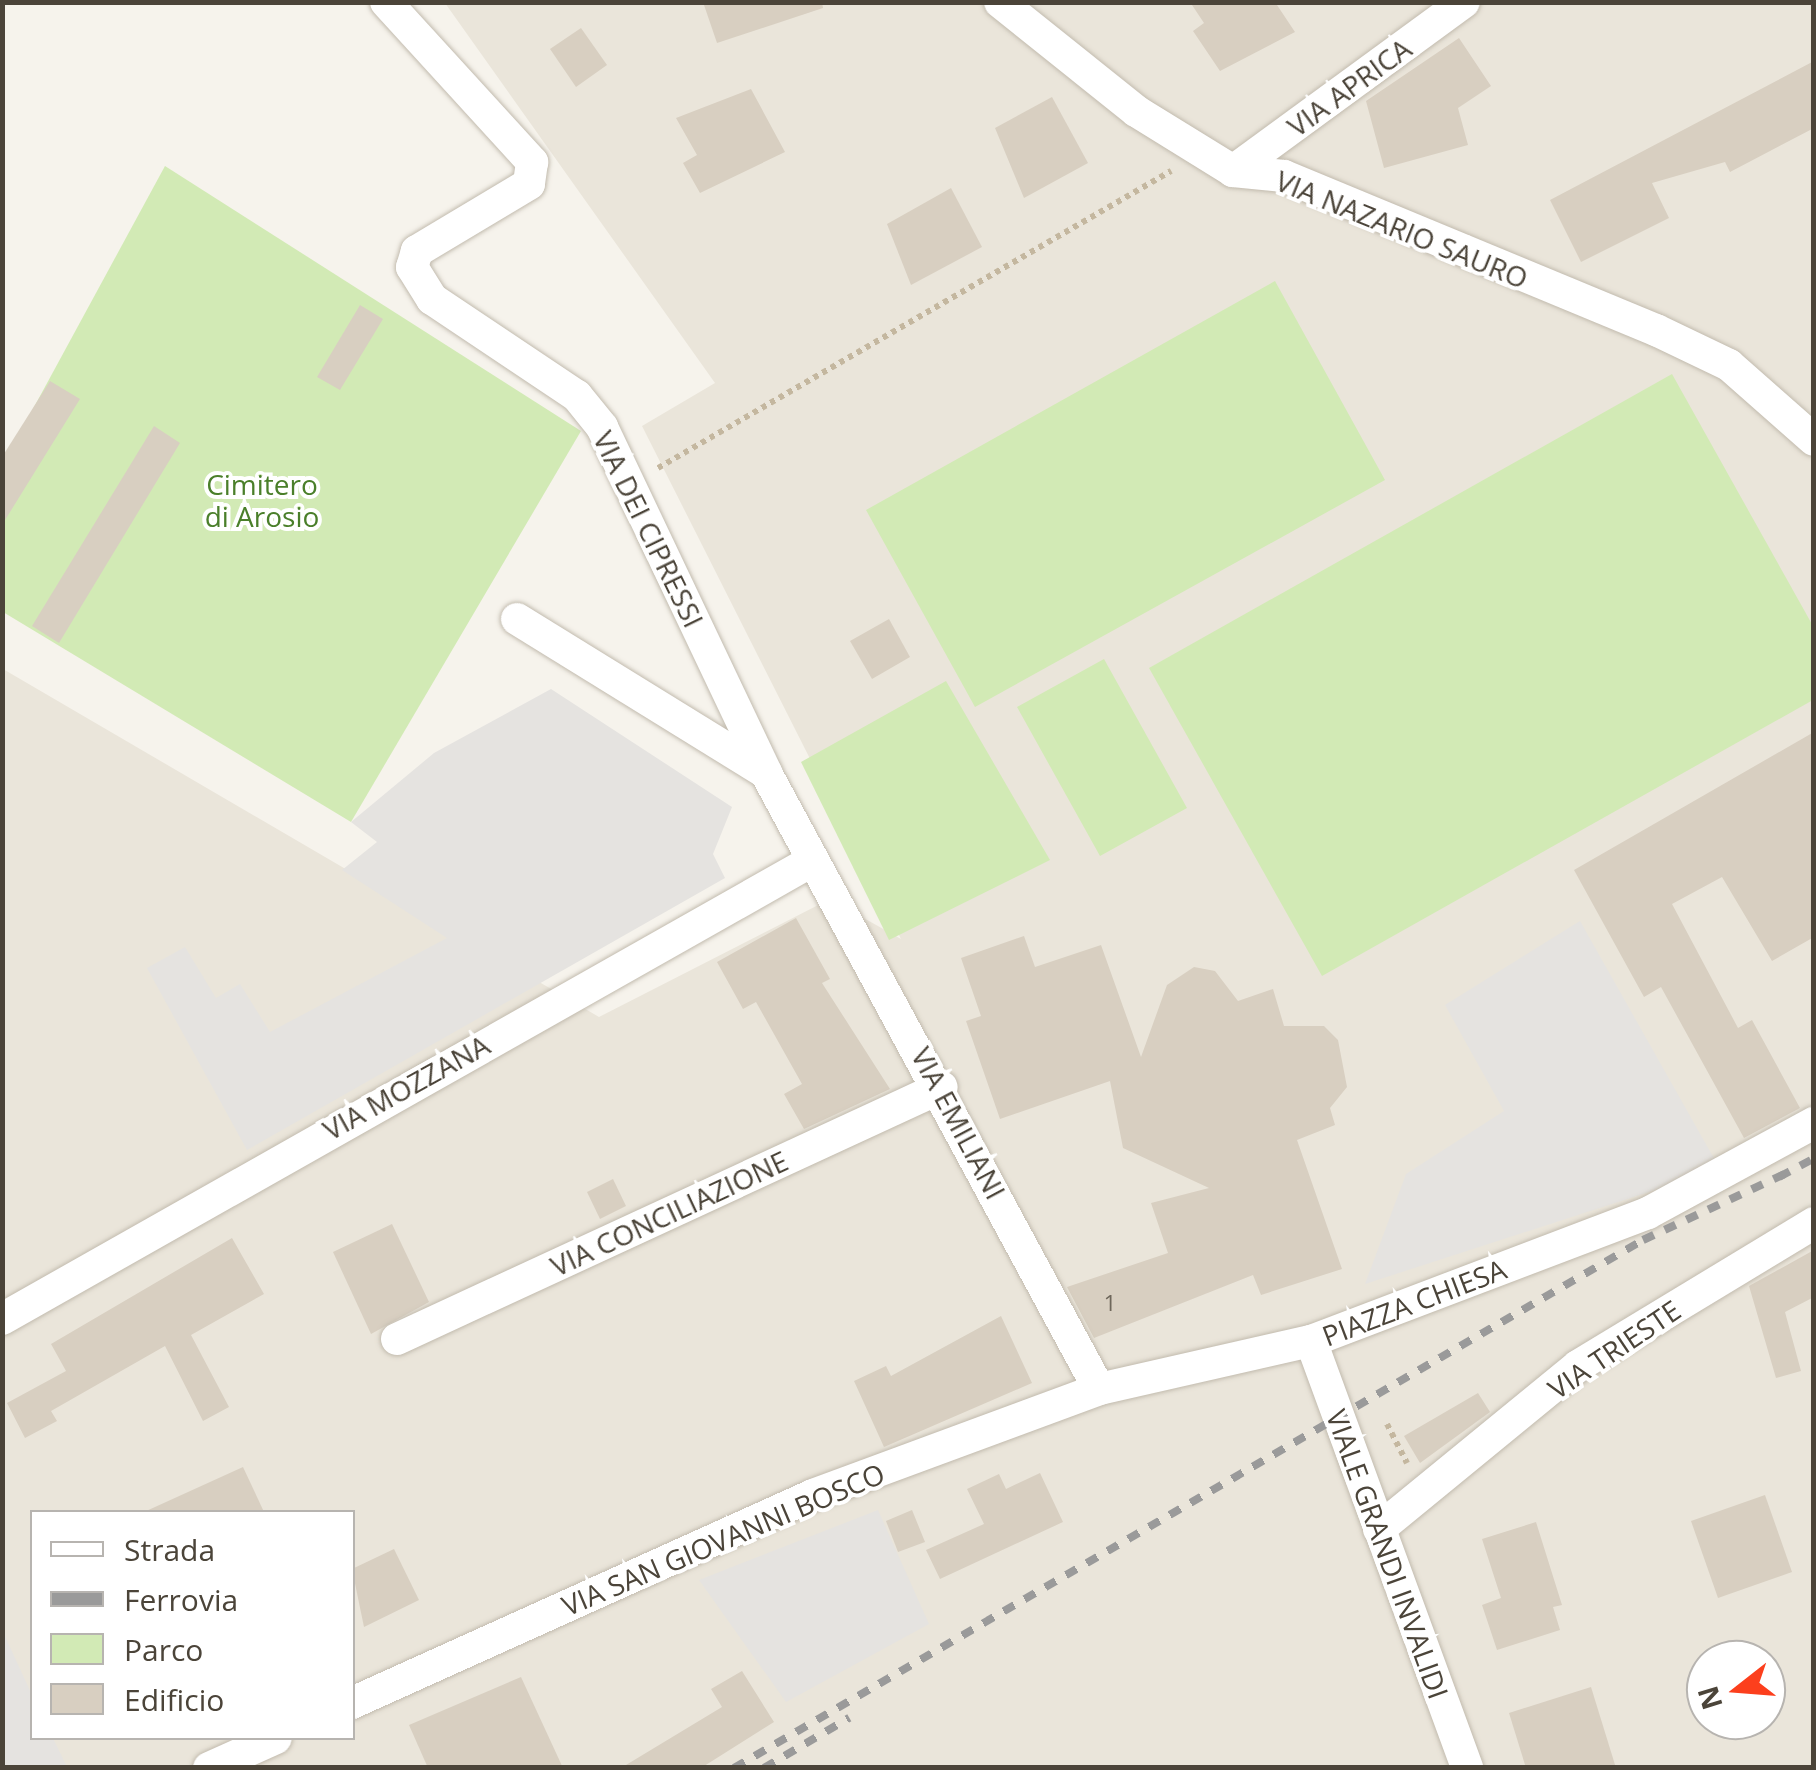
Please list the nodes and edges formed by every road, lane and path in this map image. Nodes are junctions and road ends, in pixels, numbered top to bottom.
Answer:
1 (386, 2) edge
2 (1000, 2) edge
3 (1464, 2) edge
4 (1202, 152) junction
5 (1233, 172) junction
6 (1814, 440) edge
7 (629, 485) junction
8 (517, 620) dead end
9 (766, 773) junction
10 (812, 861) junction
11 (942, 1087) junction
12 (1814, 1122) edge
13 (1814, 1223) edge
14 (2, 1318) edge
15 (396, 1339) dead end
16 (1311, 1341) junction
17 (1099, 1389) junction
18 (1379, 1530) junction
19 (355, 1702) edge
20 (272, 1740) edge
21 (209, 1768) edge
22 (1467, 1768) edge

1 - 7 street, VIA DEI CIPRESSI
2 - 4 street, VIA NAZARIO SAURO
3 - 5 street, VIA APRICA
4 - 5 street, VIA NAZARIO SAURO
4 - 7 path
5 - 6 street, VIA NAZARIO SAURO
7 - 9 street, VIA DEI CIPRESSI
8 - 9 street
9 - 10 street, VIA DEI CIPRESSI
10 - 11 street, VIA EMILIANI
10 - 14 street, VIA MOZZANA
11 - 15 street, VIA CONCILIAZIONE
11 - 17 street, VIA EMILIANI
12 - 16 street, PIAZZA CHIESA
13 - 18 street, VIA TRIESTE
16 - 17 street, PIAZZA CHIESA
16 - 18 street, VIALE GRANDI INVALIDI
17 - 19 street, VIA SAN GIOVANNI BOSCO
18 - 22 street, VIALE GRANDI INVALIDI
20 - 21 street

